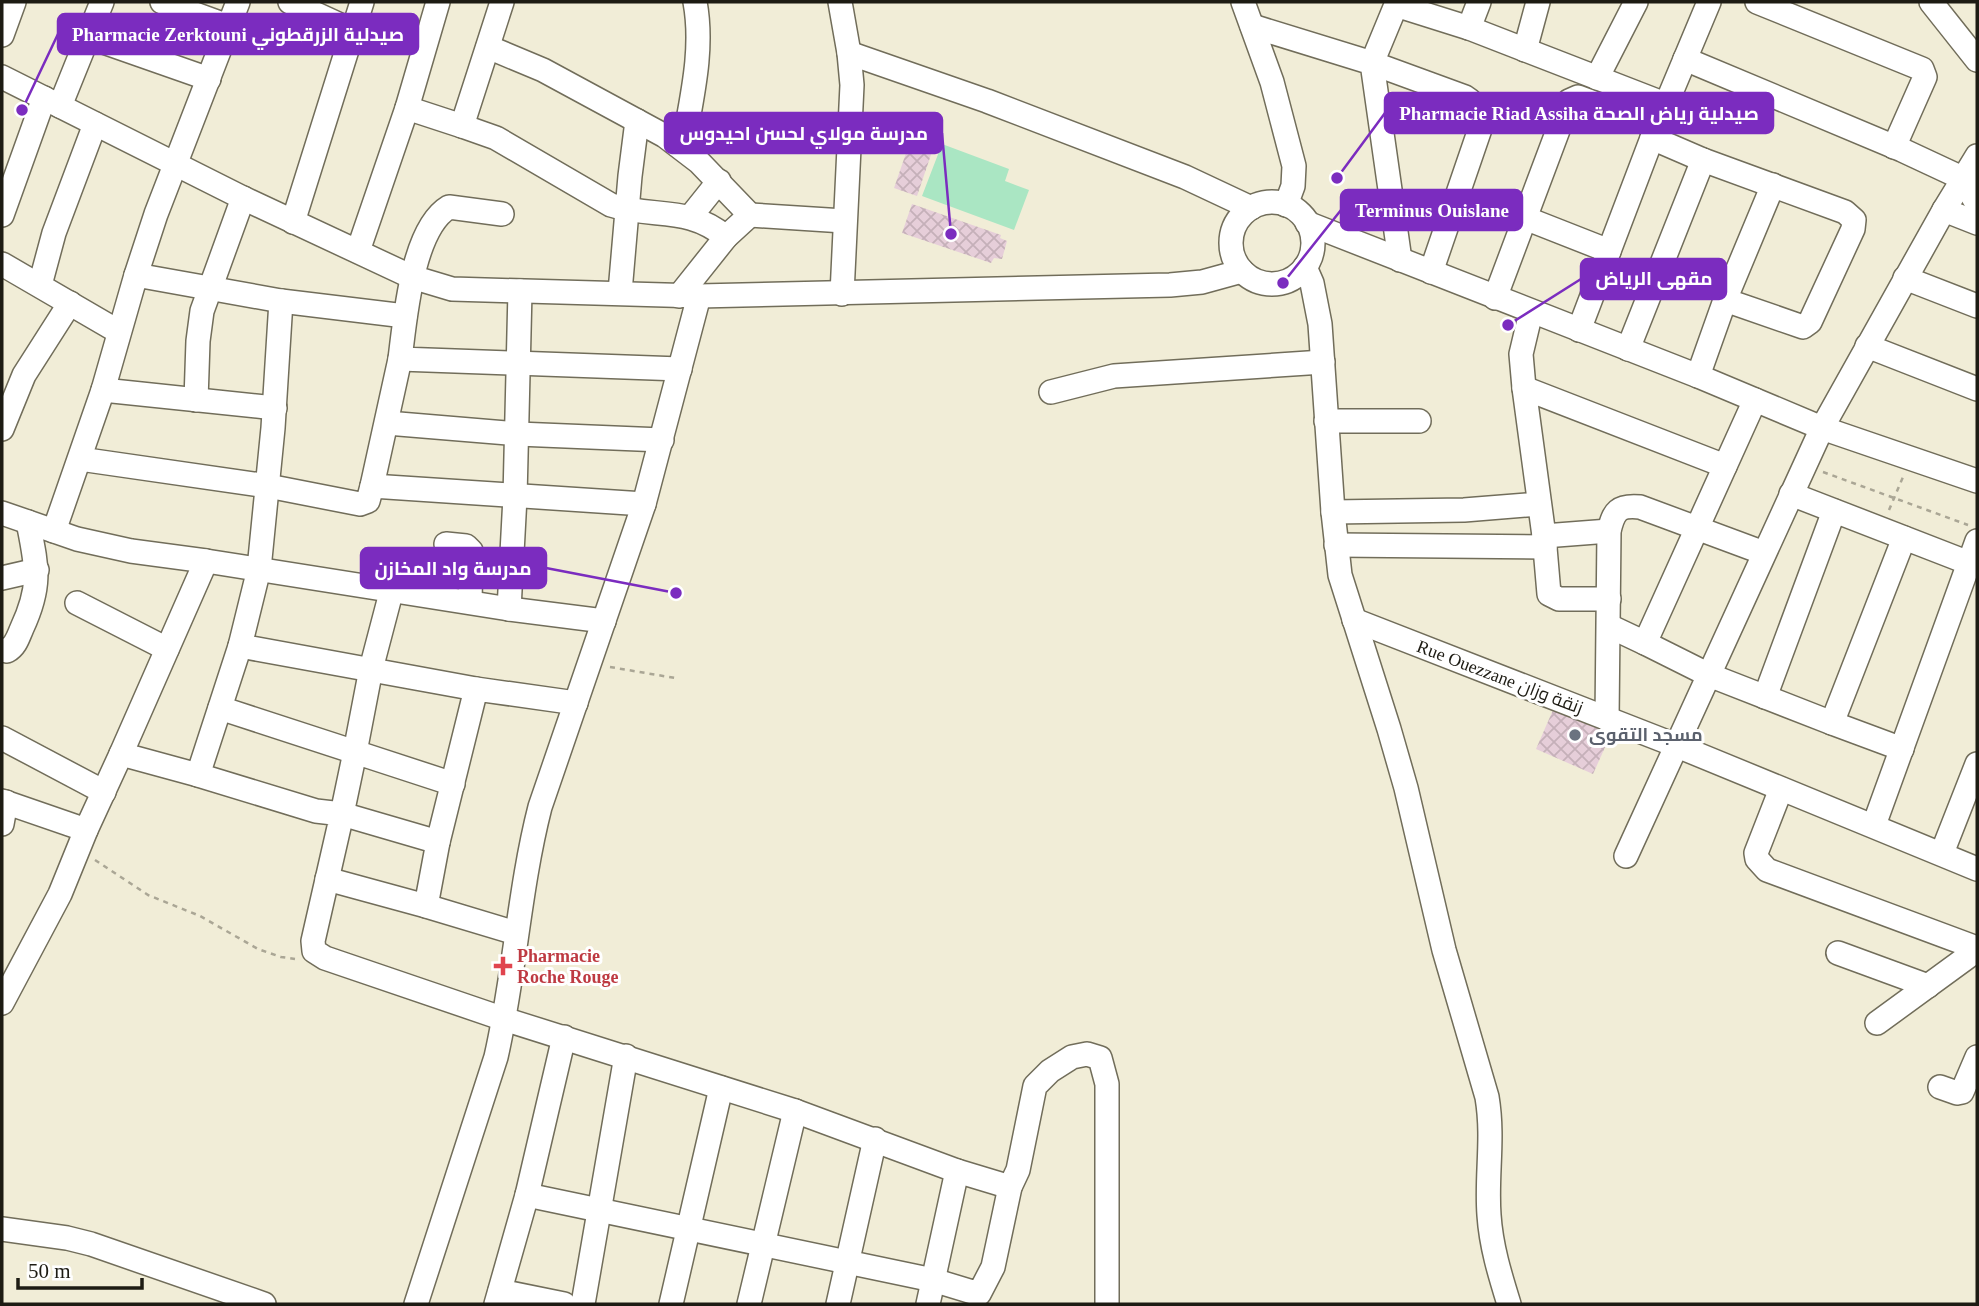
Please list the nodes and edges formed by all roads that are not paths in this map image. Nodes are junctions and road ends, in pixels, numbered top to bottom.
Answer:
1 (14, 2) edge
2 (102, 2) edge
3 (162, 2) edge
4 (238, 2) edge
5 (290, 2) edge
6 (362, 2) edge
7 (438, 2) edge
8 (502, 2) edge
9 (695, 2) edge
10 (840, 2) edge
11 (1243, 2) edge
12 (1479, 2) edge
13 (1538, 2) edge
14 (1636, 2) edge
15 (1709, 2) edge
16 (1757, 2) edge
17 (1931, 2) edge
18 (1392, 3) edge
19 (228, 26) junction
20 (1252, 26) junction
21 (1469, 28) junction
22 (353, 31) junction
23 (2, 35) edge
24 (89, 37) junction
25 (1973, 45) edge
26 (488, 47) junction
27 (1525, 50) junction
28 (849, 53) junction
29 (1685, 59) junction
30 (1372, 63) junction
31 (2, 77) edge
32 (1597, 78) junction
33 (209, 79) junction
34 (52, 102) junction
35 (1665, 104) junction
36 (407, 108) junction
37 (637, 121) junction
38 (95, 124) junction
39 (462, 125) junction
40 (1654, 132) junction
41 (1894, 147) junction
42 (683, 148) junction
43 (1977, 156) edge
44 (1703, 160) junction
45 (175, 164) junction
46 (1962, 178) junction
47 (719, 181) junction
48 (1773, 185) junction
49 (243, 198) junction
50 (1977, 204) edge
51 (1286, 205) junction
52 (1251, 208) junction
53 (627, 210) junction
54 (1944, 210) junction
55 (502, 214) dead end
56 (2, 215) edge
57 (750, 215) junction
58 (691, 216) junction
59 (1525, 218) junction
60 (844, 221) junction
61 (293, 222) junction
62 (1307, 223) junction
63 (1977, 223) edge
64 (726, 237) junction
65 (358, 251) junction
66 (1609, 251) junction
67 (1400, 260) junction
68 (1305, 267) junction
69 (1241, 271) junction
70 (1431, 272) junction
71 (5, 273) edge
72 (136, 275) junction
73 (412, 278) junction
74 (1905, 278) junction
75 (40, 285) junction
76 (209, 288) junction
77 (520, 291) junction
78 (620, 292) junction
79 (842, 294) junction
80 (689, 296) junction
81 (1495, 298) junction
82 (1725, 300) junction
83 (281, 301) junction
84 (70, 303) junction
85 (1977, 306) edge
86 (1531, 312) junction
87 (405, 316) junction
88 (1579, 330) junction
89 (119, 332) junction
90 (1867, 346) junction
91 (1628, 349) junction
92 (400, 359) junction
93 (1323, 362) junction
94 (520, 364) junction
95 (680, 369) junction
96 (1698, 376) junction
97 (1524, 388) junction
98 (103, 390) junction
99 (1977, 390) edge
100 (1051, 392) dead end
101 (195, 400) junction
102 (1755, 400) junction
103 (275, 408) junction
104 (1326, 421) junction
105 (1419, 421) dead end
106 (387, 423) junction
107 (1822, 428) junction
108 (2, 429) edge
109 (517, 434) junction
110 (662, 440) junction
111 (80, 459) junction
112 (1725, 466) junction
113 (1977, 481) edge
114 (268, 486) junction
115 (372, 486) junction
116 (1791, 494) junction
117 (515, 497) junction
118 (644, 504) junction
119 (1539, 504) junction
120 (1834, 511) junction
121 (1333, 512) junction
122 (2, 513) edge
123 (29, 522) junction
124 (1697, 528) junction
125 (54, 531) junction
126 (1609, 531) junction
127 (1904, 538) junction
128 (1977, 541) edge
129 (1544, 542) junction
130 (446, 544) dead end
131 (1336, 545) junction
132 (1763, 553) junction
133 (206, 561) junction
134 (259, 569) junction
135 (37, 570) junction
136 (1970, 575) edge
137 (2, 579) edge
138 (392, 589) junction
139 (1609, 599) junction
140 (470, 602) junction
141 (77, 603) dead end
142 (509, 609) junction
143 (1354, 620) junction
144 (604, 621) junction
145 (1609, 626) junction
146 (1645, 643) junction
147 (240, 646) junction
148 (167, 649) junction
149 (2, 650) edge
150 (371, 669) junction
151 (1709, 675) junction
152 (476, 689) junction
153 (1765, 697) junction
154 (576, 703) junction
155 (220, 708) junction
156 (1607, 719) junction
157 (1832, 723) junction
158 (2, 738) edge
159 (1675, 745) junction
160 (1902, 749) junction
161 (355, 752) junction
162 (121, 754) junction
163 (1977, 764) edge
164 (198, 775) junction
165 (453, 784) junction
166 (1781, 789) junction
167 (104, 792) junction
168 (1972, 797) edge
169 (3, 809) edge
170 (342, 814) junction
171 (1874, 825) junction
172 (82, 839) junction
173 (438, 842) junction
174 (1942, 853) junction
175 (1626, 856) dead end
176 (1977, 869) edge
177 (327, 879) junction
178 (426, 906) junction
179 (516, 933) junction
180 (1977, 949) edge
181 (1838, 953) dead end
182 (1928, 986) junction
183 (2, 1003) edge
184 (505, 1019) junction
185 (1877, 1023) dead end
186 (564, 1037) junction
187 (626, 1056) junction
188 (1977, 1057) edge
189 (1940, 1087) dead end
190 (721, 1088) junction
191 (795, 1111) junction
192 (876, 1139) junction
193 (957, 1171) junction
194 (1010, 1186) junction
195 (527, 1195) junction
196 (601, 1210) junction
197 (2, 1229) edge
198 (689, 1229) junction
199 (763, 1245) junction
200 (847, 1263) junction
201 (933, 1280) junction
202 (498, 1297) edge
203 (978, 1299) edge
204 (264, 1304) edge
205 (416, 1304) edge
206 (564, 1304) edge
207 (583, 1304) edge
208 (671, 1304) edge
209 (748, 1304) edge
210 (838, 1304) edge
211 (928, 1304) edge
212 (1107, 1304) edge
213 (1509, 1304) edge

1 - 23 street
2 - 24 street
3 - 19 street
4 - 19 street
5 - 22 street
6 - 22 street
7 - 36 street
8 - 26 street
9 - 42 street
10 - 28 street
11 - 20 street
12 - 21 street
13 - 27 street
14 - 32 street
15 - 29 street
16 - 41 street
17 - 25 street
18 - 21 street
18 - 30 street
19 - 33 street
20 - 30 street
20 - 51 street
21 - 27 street
22 - 61 street
24 - 33 street
24 - 34 street
26 - 37 street
26 - 39 street
27 - 32 street
28 - 52 street
28 - 60 street
29 - 35 street
29 - 41 street
30 - 67 street
30 - 70 street
31 - 34 street
32 - 35 street
33 - 45 street
34 - 38 street
34 - 56 street
35 - 40 street
36 - 39 street
36 - 65 street
37 - 42 street
37 - 53 street
38 - 45 street
38 - 75 street
39 - 53 street
40 - 44 street
40 - 59 street
40 - 66 street
41 - 46 street
42 - 47 street
43 - 46 street
44 - 48 street
44 - 91 street
45 - 49 street
45 - 72 street
46 - 50 street
46 - 54 street
47 - 57 street
47 - 58 street
48 - 82 street
48 - 82 street
49 - 61 street
49 - 76 street
51 - 52 street
51 - 62 street
52 - 69 street
53 - 58 street
53 - 78 street
54 - 63 street
54 - 74 street
55 - 73 street
57 - 60 street
57 - 64 street
58 - 64 street
59 - 66 street
59 - 81 street
60 - 79 street
61 - 65 street
62 - 67 street
62 - 68 street
64 - 80 street
65 - 73 street
66 - 88 street
67 - 70 street
68 - 69 street
68 - 93 street
69 - 79 street
70 - 81 street
71 - 75 street
72 - 76 street
72 - 89 street
73 - 77 street
73 - 87 street
74 - 85 street
74 - 90 street
75 - 84 street
76 - 83 street
76 - 101 street
77 - 78 street
77 - 94 street
78 - 80 street
79 - 80 street
80 - 95 street
81 - 86 street
82 - 96 street
83 - 87 street
83 - 103 street
84 - 89 street
84 - 108 street
86 - 88 street
86 - 97 street
87 - 92 street
88 - 91 street
89 - 98 street
90 - 99 street
90 - 107 street
91 - 96 street
92 - 94 street
92 - 106 street
93 - 100 street
93 - 104 street
94 - 95 street
94 - 109 street
95 - 110 street
96 - 102 street
97 - 112 street
97 - 119 street
98 - 101 street
98 - 111 street
101 - 103 street
102 - 107 street
102 - 112 street
103 - 114 street
104 - 105 street
104 - 121 street
106 - 109 street
106 - 115 street
107 - 113 street
107 - 116 street
109 - 110 street
109 - 117 street
110 - 118 street
111 - 114 street
111 - 125 street
112 - 124 street
114 - 115 street
114 - 134 street
115 - 117 street
116 - 120 street
116 - 132 street
117 - 118 street
117 - 142 street
118 - 144 street
119 - 121 street
119 - 129 street
120 - 127 street
120 - 153 street
121 - 131 street
122 - 123 street
123 - 125 street
123 - 135 street
124 - 126 street
124 - 132 street
124 - 146 street
125 - 133 street
126 - 129 street
126 - 139 street
127 - 136 street
127 - 157 street
128 - 136 street
129 - 131 street
129 - 139 street
130 - 140 street
131 - 143 street
132 - 151 street
133 - 134 street
133 - 148 street
134 - 138 street
134 - 147 street
135 - 137 street
135 - 149 street
136 - 160 street
138 - 140 street
138 - 150 street
139 - 145 street
140 - 142 street
141 - 148 street
142 - 144 street
143 - 156 street, Rue Ouezzane زنقة وزان
143 - 213 street
144 - 154 street
145 - 146 street
145 - 156 street
146 - 151 street
147 - 150 street
147 - 155 street
148 - 162 street
150 - 152 street
150 - 161 street
151 - 153 street
151 - 159 street
152 - 154 street
152 - 165 street
153 - 157 street
154 - 179 street
155 - 161 street
155 - 164 street
156 - 159 street, Rue Ouezzane زنقة وزان
157 - 160 street
158 - 167 street
159 - 166 street, Rue Ouezzane زنقة وزان
159 - 175 street
160 - 171 street
161 - 165 street
161 - 170 street
162 - 164 street
162 - 167 street
163 - 168 street
164 - 170 street
165 - 173 street
166 - 171 street, Rue Ouezzane زنقة وزان
166 - 180 street
167 - 172 street
168 - 174 street
169 - 172 street
170 - 173 street
170 - 177 street
171 - 174 street, Rue Ouezzane زنقة وزان
172 - 183 street
173 - 178 street
174 - 176 street, Rue Ouezzane زنقة وزان
177 - 178 street
177 - 184 street
178 - 179 street
179 - 184 street
180 - 182 street
181 - 182 street
182 - 185 street
184 - 186 street
184 - 205 street
186 - 187 street
186 - 195 street
187 - 190 street
187 - 196 street
188 - 189 street
190 - 191 street
190 - 198 street
191 - 192 street
191 - 199 street
192 - 193 street
192 - 200 street
193 - 194 street
193 - 201 street
194 - 203 street
194 - 212 street
195 - 196 street
195 - 202 street
196 - 198 street
196 - 207 street
197 - 204 street
198 - 199 street
198 - 208 street
199 - 200 street
199 - 209 street
200 - 201 street
200 - 210 street
201 - 203 street
201 - 211 street
202 - 206 street

